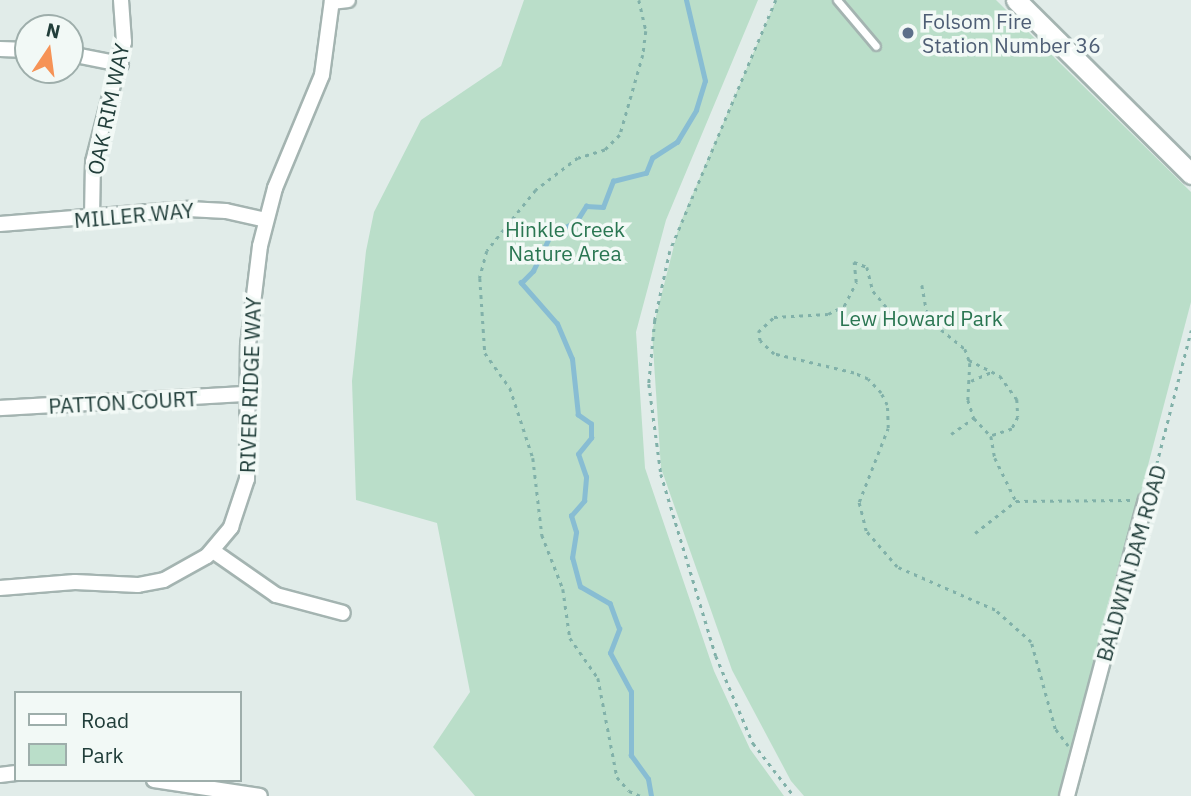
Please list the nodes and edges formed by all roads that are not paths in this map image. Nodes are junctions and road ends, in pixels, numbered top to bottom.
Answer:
1 (121, 0) edge
2 (348, 0) edge
3 (837, 0) edge
4 (1016, 0) edge
5 (332, 1) edge
6 (876, 46) dead end
7 (84, 57) edge
8 (121, 64) junction
9 (1183, 162) edge
10 (1191, 174) edge
11 (92, 218) junction
12 (266, 220) junction
13 (0, 224) edge
14 (246, 394) junction
15 (0, 408) edge
16 (1146, 500) road end
17 (213, 551) junction
18 (0, 588) edge
19 (343, 613) dead end
20 (167, 782) edge
21 (260, 796) edge
22 (1067, 796) edge

1 - 8 street, OAK RIM WAY
2 - 5 street
3 - 6 lane
4 - 9 main road
5 - 12 street, RIVER RIDGE WAY
7 - 8 street
8 - 11 street, OAK RIM WAY
9 - 10 main road
11 - 12 street, MILLER WAY
11 - 13 street, MILLER WAY
12 - 14 street, RIVER RIDGE WAY
14 - 15 street, PATTON COURT
14 - 17 street, RIVER RIDGE WAY
16 - 22 street, BALDWIN DAM ROAD
17 - 18 street, RIVER RIDGE WAY
17 - 19 street
20 - 21 street

